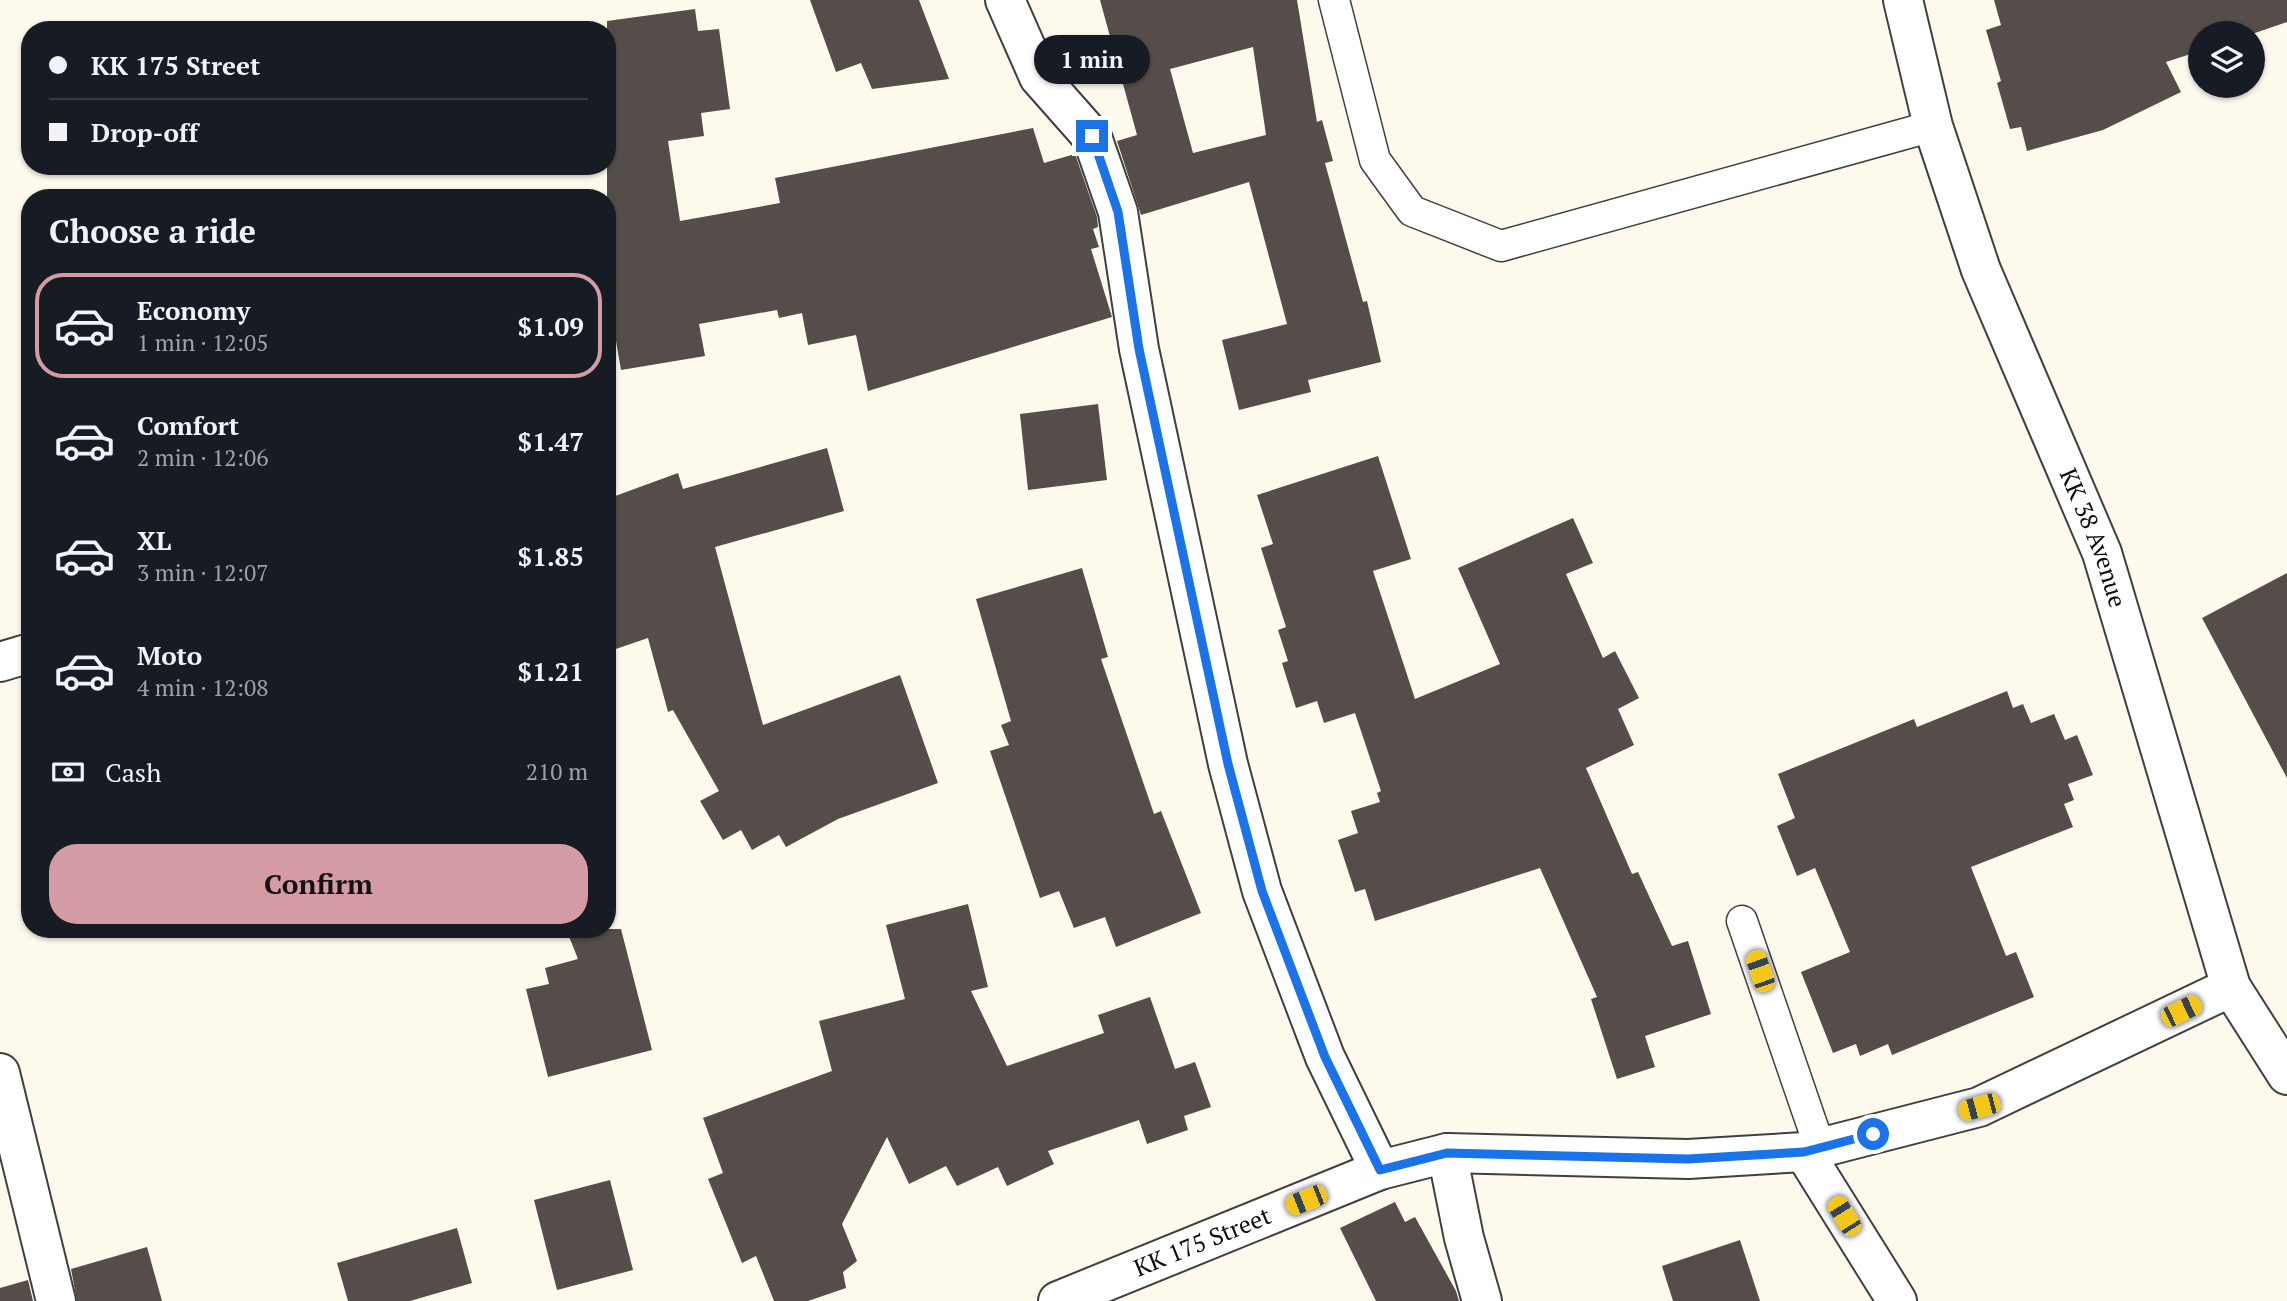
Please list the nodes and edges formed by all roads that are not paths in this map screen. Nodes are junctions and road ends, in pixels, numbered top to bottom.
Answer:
1 (1006, 0) edge
2 (1334, 0) edge
3 (1903, 0) edge
4 (1933, 126) junction
5 (21, 656) edge
6 (0, 662) edge
7 (1742, 920) dead end
8 (2231, 987) junction
9 (0, 1073) edge
10 (2287, 1075) edge
11 (1812, 1150) junction
12 (1447, 1153) junction
13 (1380, 1170) junction
14 (55, 1301) edge
15 (1058, 1301) edge
16 (1482, 1301) edge
17 (1896, 1301) edge

1 - 13 street
2 - 4 lane
3 - 4 street, KK 38 Avenue
4 - 8 street, KK 38 Avenue
5 - 6 street
7 - 11 lane
8 - 10 street, KK 38 Avenue
8 - 11 street, KK 175 Street
9 - 14 street
11 - 12 street, KK 175 Street
11 - 17 street
12 - 13 street, KK 175 Street
12 - 16 street
13 - 15 street, KK 175 Street

